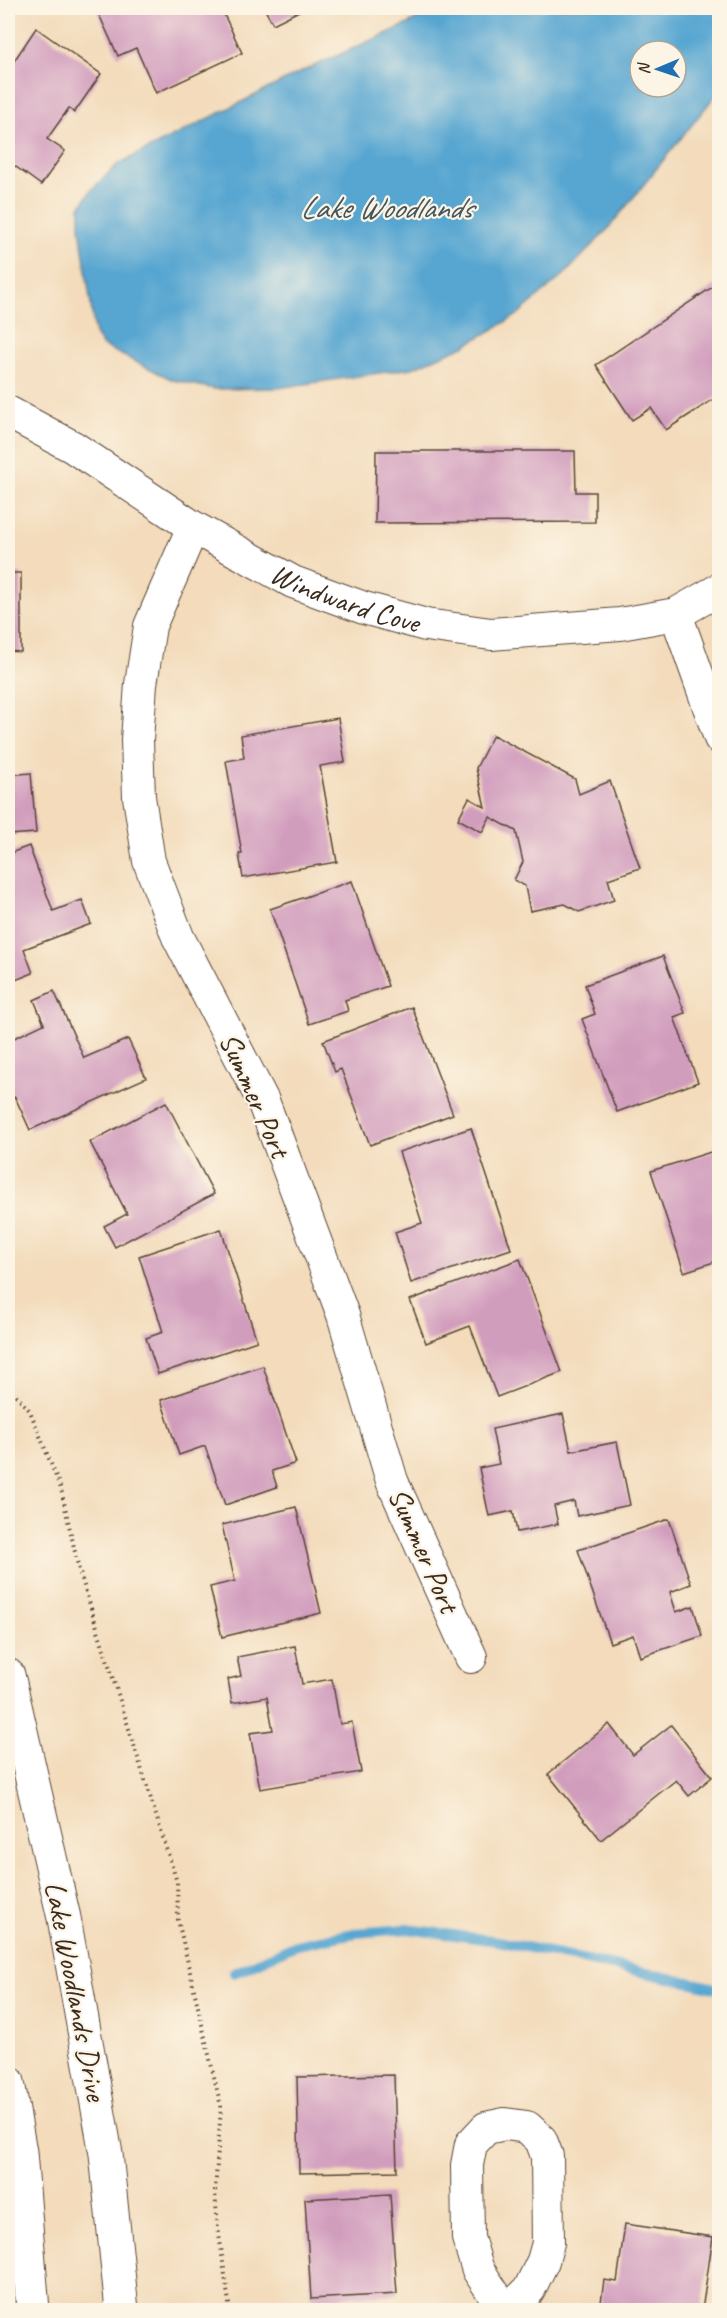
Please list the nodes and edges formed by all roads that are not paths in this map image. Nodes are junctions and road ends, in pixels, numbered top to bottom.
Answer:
1 (8, 412) edge
2 (193, 528) junction
3 (720, 589) edge
4 (676, 614) junction
5 (720, 738) edge
6 (471, 1656) dead end
7 (8, 1675) edge
8 (8, 2082) edge
9 (33, 2310) edge
10 (122, 2310) edge
11 (501, 2310) edge
12 (509, 2310) edge

1 - 2 street, Windward Cove
2 - 4 street, Windward Cove
2 - 6 street, Summer Port
3 - 4 street, Windward Cove
4 - 5 street
7 - 10 main road, Lake Woodlands Drive
8 - 9 main road
11 - 12 street

